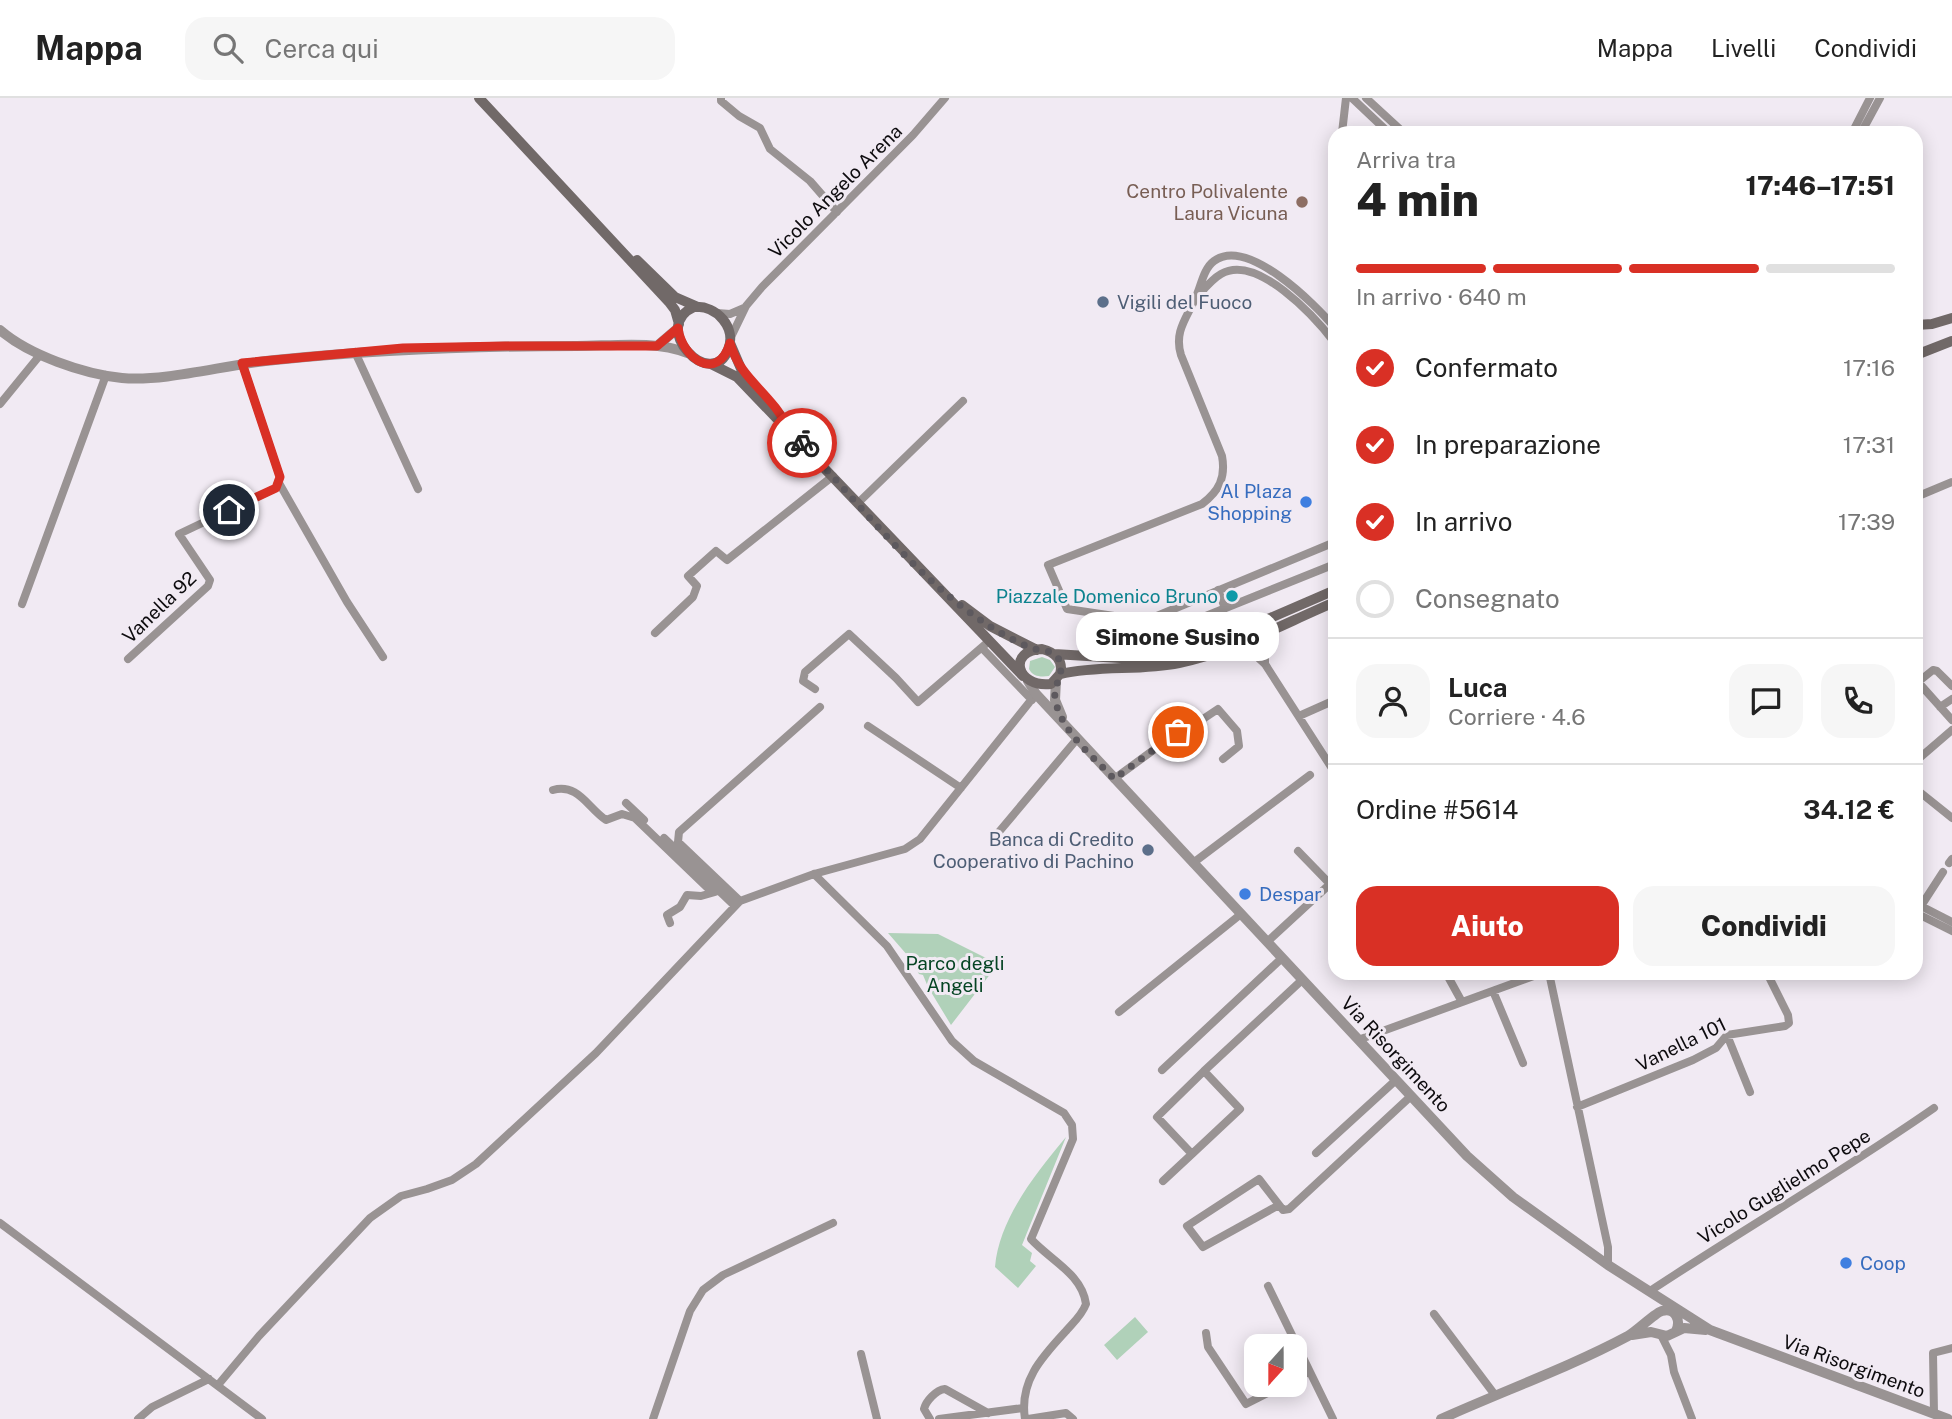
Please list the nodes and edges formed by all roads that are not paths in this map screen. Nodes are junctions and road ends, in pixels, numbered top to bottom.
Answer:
1 (480, 98) edge
2 (721, 98) edge
3 (945, 98) edge
4 (1346, 98) edge
5 (1352, 98) edge
6 (1366, 98) edge
7 (1870, 98) edge
8 (1880, 98) edge
9 (1343, 126) edge
10 (1382, 126) edge
11 (1396, 126) edge
12 (1856, 126) edge
13 (1865, 126) edge
14 (837, 212) junction
15 (610, 238) junction
16 (1195, 299) junction
17 (747, 306) junction
18 (699, 307) junction
19 (717, 313) junction
20 (1952, 318) edge
21 (1328, 320) edge
22 (1923, 325) edge
23 (678, 326) junction
24 (0, 330) edge
25 (1328, 336) edge
26 (730, 341) junction
27 (1952, 341) edge
28 (657, 346) junction
29 (355, 352) junction
30 (1923, 352) edge
31 (687, 353) junction
32 (40, 355) junction
33 (242, 363) junction
34 (711, 364) junction
35 (106, 375) junction
36 (963, 401) dead end
37 (0, 404) edge
38 (796, 437) junction
39 (833, 476) junction
40 (1952, 482) edge
41 (279, 483) junction
42 (418, 489) dead end
43 (1923, 495) edge
44 (858, 503) junction
45 (1328, 545) edge
46 (1328, 567) edge
47 (930, 579) junction
48 (1218, 590) junction
49 (1328, 593) edge
50 (22, 604) dead end
51 (1328, 604) edge
52 (1225, 608) junction
53 (1152, 618) junction
54 (1273, 629) junction
55 (655, 634) dead end
56 (1236, 644) junction
57 (985, 645) junction
58 (1037, 650) junction
59 (1054, 654) junction
60 (383, 657) dead end
61 (128, 659) dead end
62 (1265, 664) junction
63 (1058, 677) junction
64 (1923, 678) edge
65 (1026, 679) junction
66 (1952, 686) edge
67 (1923, 688) edge
68 (815, 689) dead end
69 (1034, 697) junction
70 (1952, 699) edge
71 (1328, 703) edge
72 (820, 707) dead end
73 (1940, 707) junction
74 (1299, 716) junction
75 (1952, 720) edge
76 (868, 726) dead end
77 (1067, 727) junction
78 (1952, 730) edge
79 (1077, 739) junction
80 (1923, 755) edge
81 (1223, 759) dead end
82 (1328, 762) edge
83 (1310, 775) dead end
84 (1114, 779) junction
85 (961, 788) junction
86 (553, 790) dead end
87 (1923, 795) edge
88 (626, 803) dead end
89 (1952, 818) edge
90 (998, 833) dead end
91 (1298, 851) dead end
92 (1193, 863) junction
93 (1943, 872) dead end
94 (814, 874) junction
95 (1328, 882) edge
96 (1328, 886) edge
97 (717, 892) junction
98 (1923, 901) edge
99 (738, 903) junction
100 (1923, 910) edge
101 (1923, 911) edge
102 (1241, 914) junction
103 (1952, 922) edge
104 (670, 923) dead end
105 (1952, 931) edge
106 (1267, 942) junction
107 (1282, 958) junction
108 (1302, 980) junction
109 (1451, 980) edge
110 (1523, 980) edge
111 (1550, 980) edge
112 (1770, 980) edge
113 (1493, 991) junction
114 (1462, 1002) junction
115 (1119, 1012) dead end
116 (1727, 1035) junction
117 (1358, 1040) junction
118 (1523, 1063) dead end
119 (1162, 1070) dead end
120 (1204, 1072) junction
121 (1396, 1080) junction
122 (1750, 1092) dead end
123 (1411, 1096) junction
124 (1577, 1107) junction
125 (1934, 1108) dead end
126 (1317, 1153) dead end
127 (1192, 1154) junction
128 (1163, 1181) dead end
129 (1279, 1205) junction
130 (0, 1223) edge
131 (833, 1223) dead end
132 (1608, 1265) junction
133 (1639, 1284) junction
134 (1268, 1286) dead end
135 (1650, 1291) junction
136 (1674, 1311) junction
137 (1434, 1314) dead end
138 (1655, 1316) junction
139 (1710, 1330) junction
140 (1675, 1332) junction
141 (1206, 1333) dead end
142 (1630, 1335) junction
143 (1660, 1335) junction
144 (1952, 1348) edge
145 (861, 1354) dead end
146 (1671, 1355) junction
147 (1309, 1372) joint
148 (209, 1379) junction
149 (218, 1385) junction
150 (1495, 1395) junction
151 (1260, 1397) edge
152 (1023, 1408) junction
153 (988, 1413) junction
154 (1934, 1414) junction
155 (138, 1419) edge
156 (262, 1419) edge
157 (653, 1419) edge
158 (877, 1419) edge
159 (930, 1419) edge
160 (939, 1419) edge
161 (1026, 1419) edge
162 (1073, 1419) edge
163 (1333, 1419) edge
164 (1441, 1419) edge
165 (1692, 1419) edge
166 (1948, 1419) edge

1 - 15 main road
2 - 14 street
3 - 14 street, Vicolo Angelo Arena
4 - 9 street
5 - 10 street
6 - 11 street
7 - 12 street
8 - 13 street
14 - 17 street, Vicolo Angelo Arena
15 - 18 main road
15 - 23 main road
16 - 21 street
16 - 25 street
16 - 53 street
17 - 19 street
17 - 26 street, Vicolo Angelo Arena
18 - 19 main road
18 - 23 main road
19 - 26 main road
20 - 22 main road
23 - 28 street
23 - 31 main road
24 - 32 street
26 - 34 main road
26 - 38 main road
27 - 30 main road
28 - 29 street
28 - 31 street
29 - 33 street
29 - 42 street
31 - 34 main road
32 - 35 street
32 - 37 street
33 - 35 street
33 - 41 street
34 - 38 main road
35 - 50 street
36 - 44 street
38 - 39 main road
39 - 44 main road
39 - 55 street
40 - 43 street
41 - 60 street
41 - 61 street, Vanella 92
44 - 47 main road
45 - 48 street
46 - 52 street
47 - 57 main road
47 - 58 main road
48 - 52 street
48 - 53 street
49 - 59 main road
51 - 54 main road
52 - 53 street
54 - 56 main road
54 - 62 street
56 - 62 street
56 - 63 main road
57 - 65 main road
57 - 68 street
57 - 69 street
58 - 59 main road
58 - 65 main road
59 - 63 main road
62 - 74 street
63 - 65 main road
63 - 77 street
64 - 66 street
65 - 69 street, Via Risorgimento
67 - 73 street
69 - 77 street, Via Risorgimento
69 - 85 street
70 - 73 street
71 - 74 street
72 - 99 street
73 - 75 street
74 - 82 street
76 - 85 street
77 - 79 street, Via Risorgimento
78 - 80 street
79 - 84 street, Via Risorgimento
79 - 90 street
81 - 84 street
83 - 92 street
84 - 92 street, Via Risorgimento
85 - 94 street
86 - 97 street
87 - 89 street
88 - 97 street
91 - 95 street
92 - 102 street, Via Risorgimento
93 - 98 street
94 - 99 street
94 - 152 street
96 - 106 street
97 - 99 street
97 - 104 street
99 - 149 street
100 - 103 street
101 - 105 street
102 - 106 street, Via Risorgimento
102 - 115 street
106 - 107 street, Via Risorgimento
107 - 108 street, Via Risorgimento
107 - 119 street
108 - 117 street, Via Risorgimento
108 - 120 street
109 - 114 street
110 - 113 street
111 - 124 street
112 - 116 street, Vanella 101
113 - 114 street
113 - 118 street
114 - 117 street
116 - 122 street
116 - 124 street, Vanella 101
117 - 121 street, Via Risorgimento
120 - 127 street
120 - 127 street
121 - 123 street, Via Risorgimento
121 - 126 street
123 - 129 street
123 - 132 street, Via Risorgimento
124 - 132 street
125 - 135 street, Vicolo Guglielmo Pepe
127 - 128 street
129 - 129 street
130 - 148 street
131 - 157 street
132 - 133 street, Via Risorgimento
133 - 135 street, Via Risorgimento
133 - 138 street
134 - 147 street
135 - 136 street, Via Risorgimento
136 - 138 street
136 - 139 street, Via Risorgimento
136 - 140 street
137 - 150 street
138 - 142 street
138 - 143 street
139 - 140 street
139 - 154 street, Via Risorgimento
140 - 143 street
140 - 146 street
141 - 151 street
142 - 143 street
142 - 150 street
143 - 146 street
144 - 154 street
145 - 158 street
146 - 165 street
147 - 163 street
148 - 149 street
148 - 155 street
149 - 156 street
150 - 164 street
152 - 153 street
152 - 161 street
153 - 159 street
153 - 160 street
154 - 166 street, Via Risorgimento
161 - 162 street

